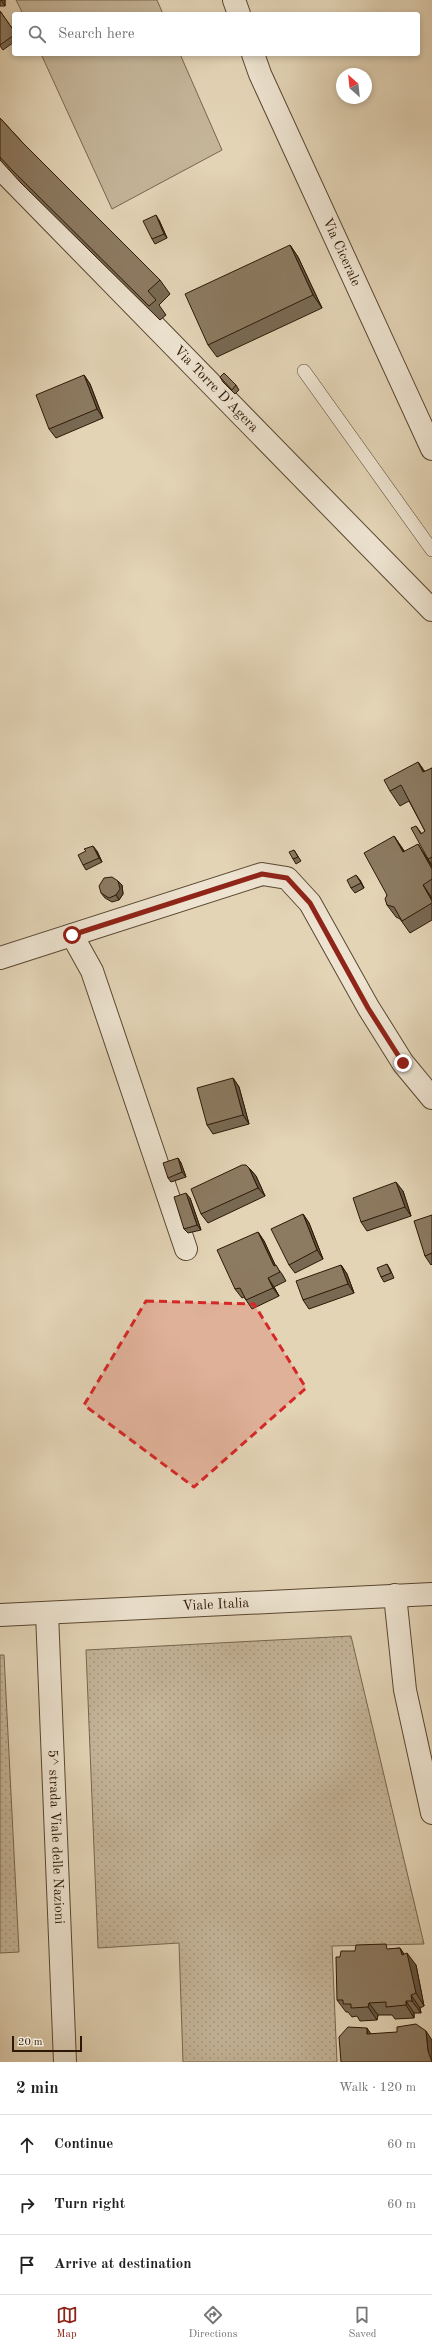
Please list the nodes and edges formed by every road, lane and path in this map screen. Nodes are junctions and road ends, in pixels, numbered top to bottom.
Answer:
1 (234, 0) edge
2 (238, 12) edge
3 (254, 56) edge
4 (0, 168) edge
5 (304, 371) dead end
6 (432, 449) edge
7 (432, 550) edge
8 (432, 610) edge
9 (72, 935) junction
10 (0, 958) edge
11 (432, 1098) edge
12 (186, 1249) dead end
13 (432, 1594) edge
14 (395, 1595) junction
15 (47, 1613) junction
16 (0, 1615) edge
17 (432, 1813) edge
18 (65, 2062) edge

1 - 2 street
3 - 6 street, Via Cicerale
4 - 8 street, Via Torre D'Agera
5 - 7 lane
9 - 10 street
9 - 11 street
9 - 12 street
13 - 14 street, Viale Italia
14 - 15 street, Viale Italia
14 - 17 street
15 - 16 street, Viale Italia
15 - 18 street, 5^ strada Viale delle Nazioni

